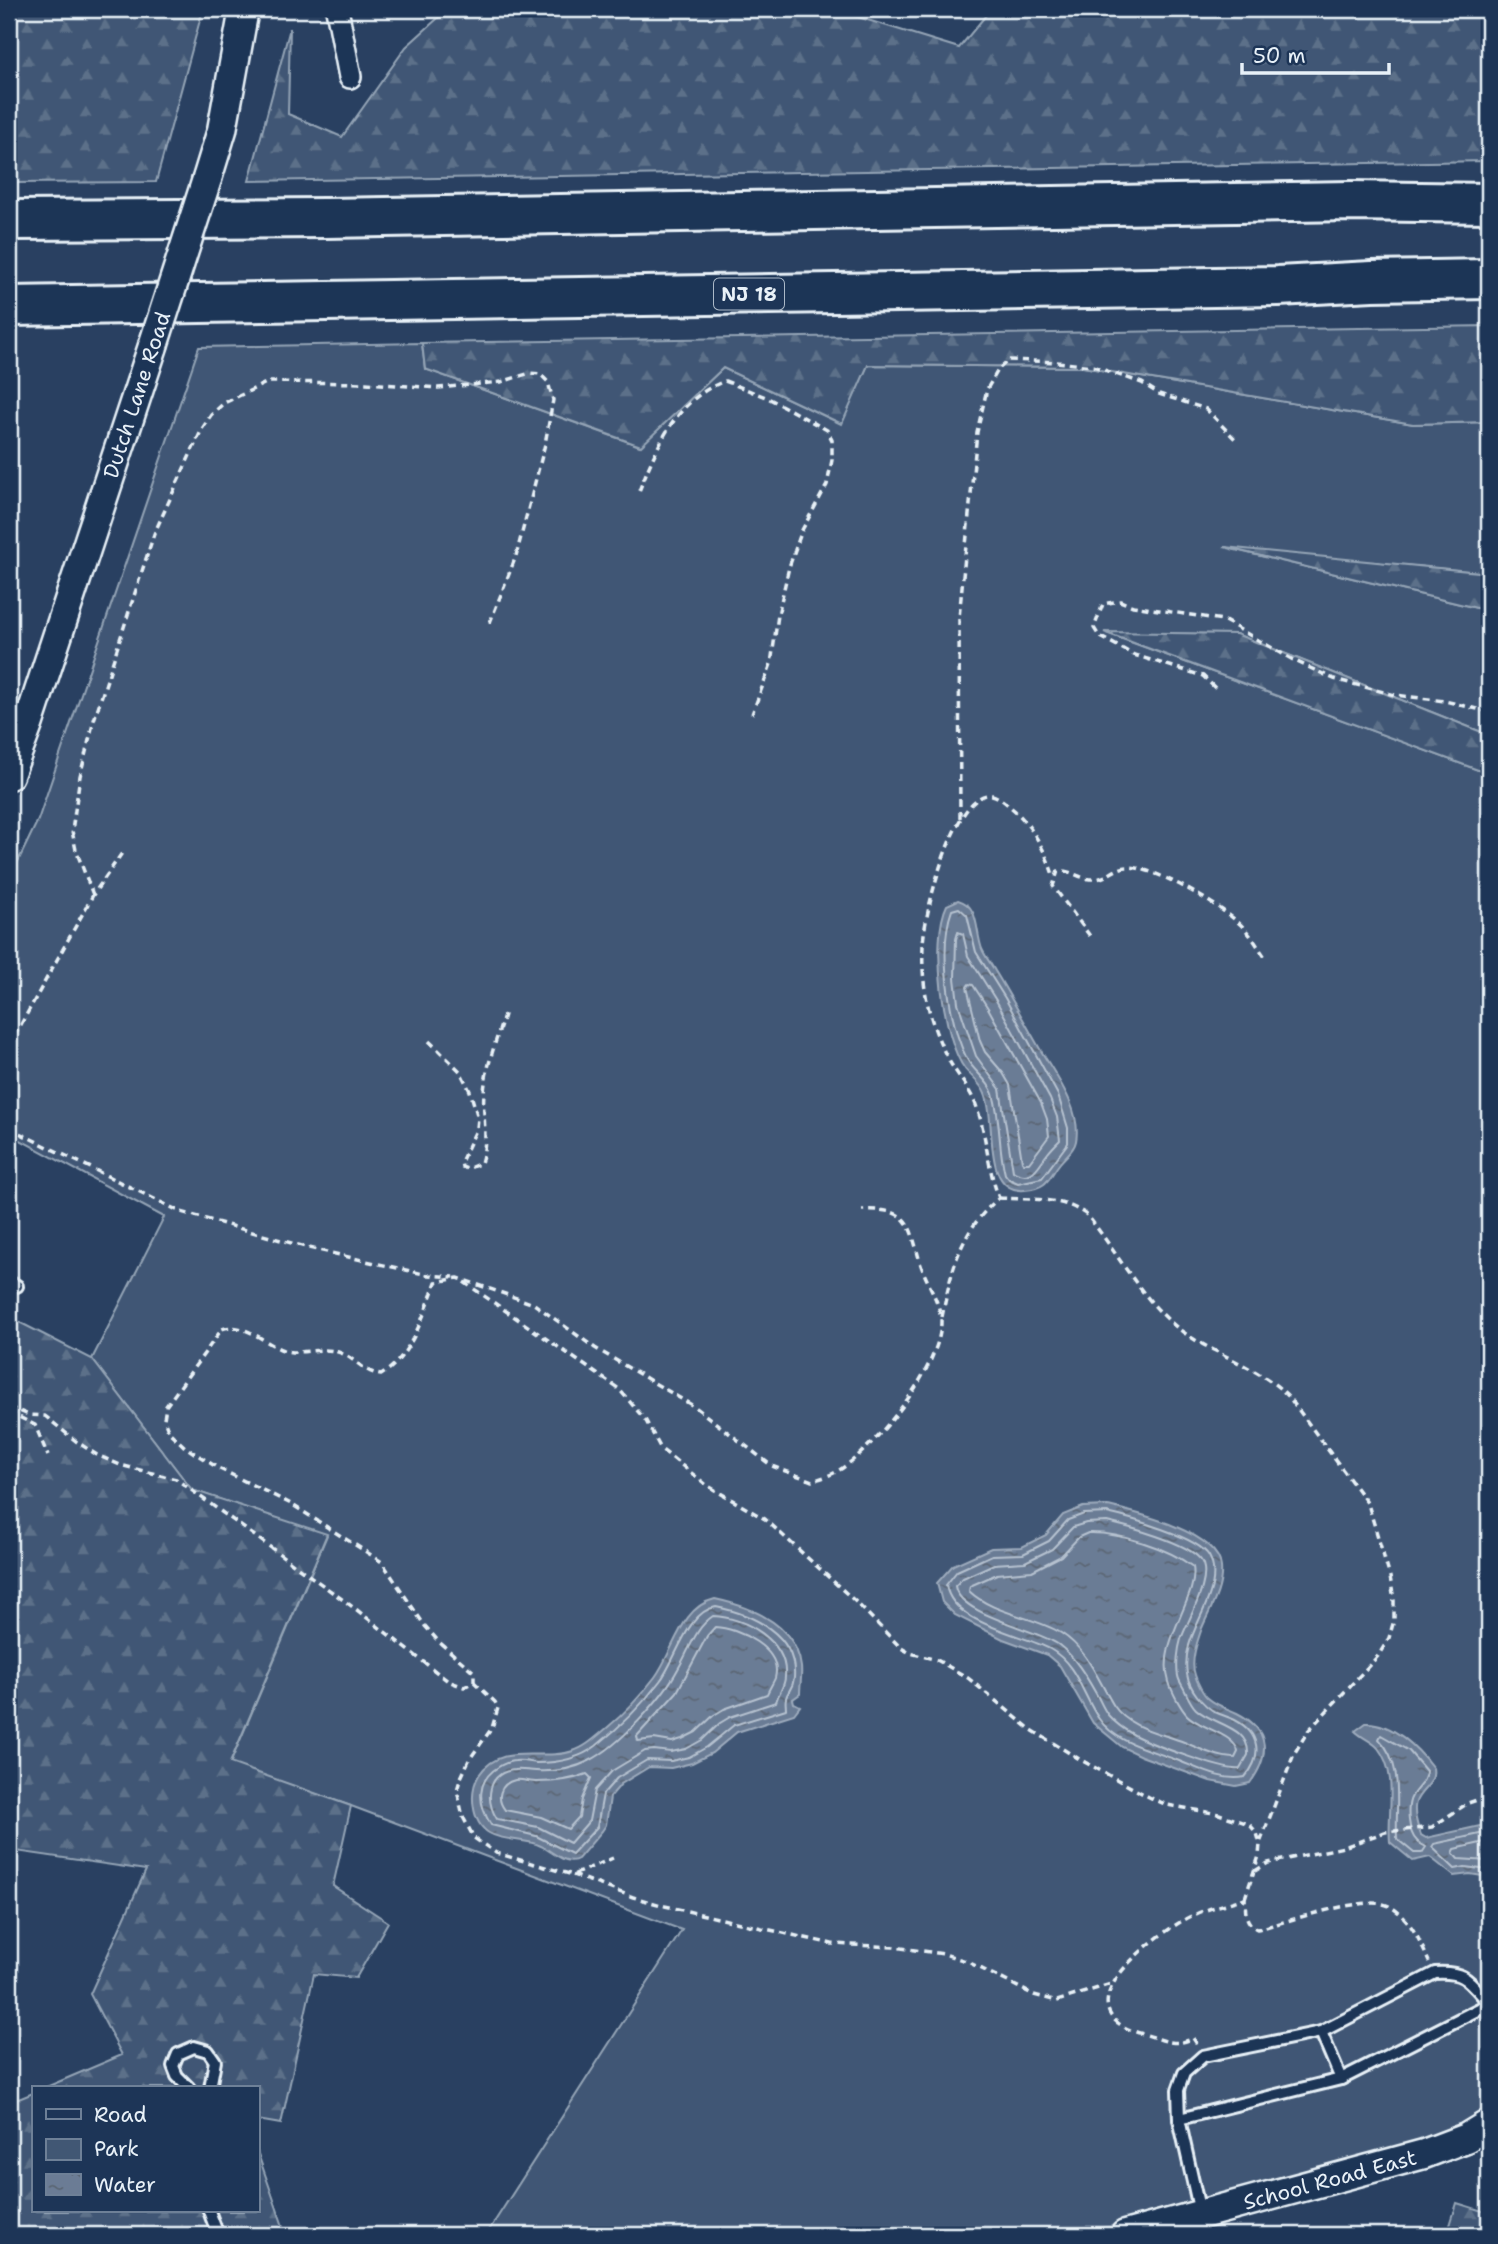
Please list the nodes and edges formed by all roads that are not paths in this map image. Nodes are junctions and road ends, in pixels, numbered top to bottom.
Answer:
1 (244, 9) edge
2 (337, 9) edge
3 (351, 76) dead end
4 (1489, 203) edge
5 (9, 220) edge
6 (1489, 279) edge
7 (9, 306) edge
8 (9, 775) edge
9 (1489, 2003) edge
10 (1321, 2032) junction
11 (1341, 2079) junction
12 (187, 2086) edge
13 (211, 2086) edge
14 (1179, 2119) junction
15 (1489, 2124) edge
16 (209, 2212) edge
17 (1201, 2215) junction
18 (218, 2235) edge
19 (1125, 2235) edge

1 - 8 street, Dutch Lane Road, bridge
2 - 3 street
4 - 5 highway
6 - 7 highway, NJ 18
9 - 10 lane
9 - 11 lane
10 - 11 lane
10 - 14 lane
11 - 14 lane
12 - 13 lane
14 - 17 lane
15 - 17 street, School Road East
16 - 18 lane
17 - 19 street, School Road East

